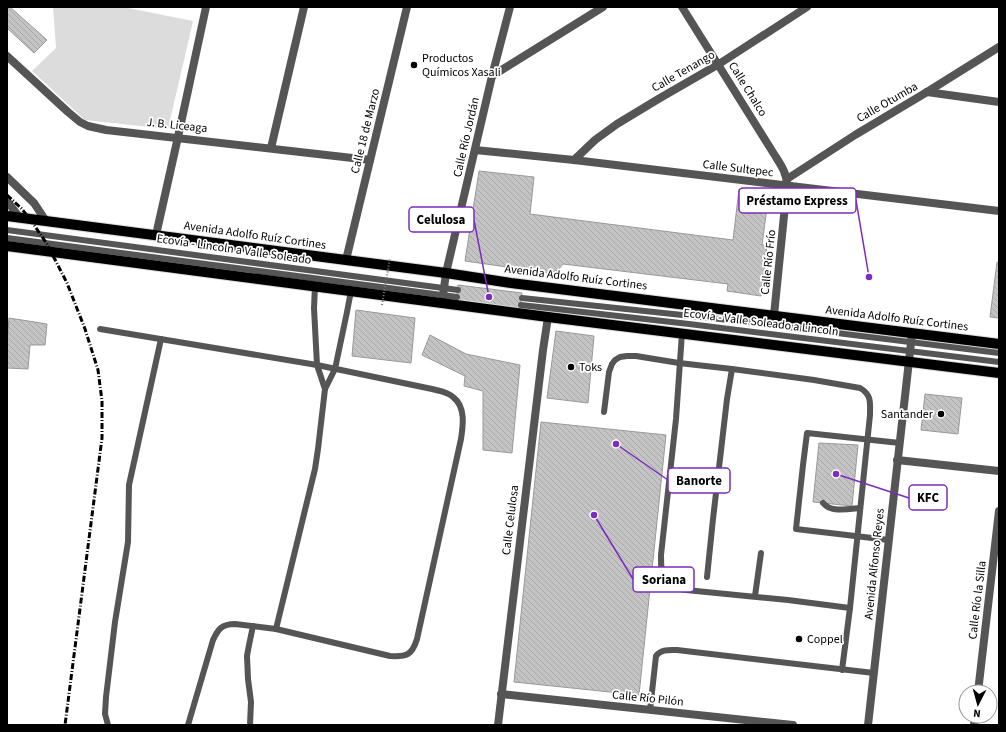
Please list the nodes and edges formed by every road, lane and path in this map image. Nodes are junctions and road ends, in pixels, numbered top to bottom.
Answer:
1 (206, 7) edge
2 (304, 7) edge
3 (406, 7) edge
4 (510, 7) edge
5 (603, 7) edge
6 (682, 7) edge
7 (807, 7) edge
8 (999, 47) edge
9 (7, 56) edge
10 (719, 64) junction
11 (492, 76) junction
12 (927, 92) junction
13 (999, 102) edge
14 (178, 137) junction
15 (271, 148) junction
16 (475, 150) junction
17 (370, 160) junction
18 (574, 160) junction
19 (7, 177) edge
20 (787, 183) junction
21 (7, 201) edge
22 (999, 211) edge
23 (7, 216) edge
24 (20, 218) junction
25 (46, 221) junction
26 (7, 230) edge
27 (156, 235) junction
28 (7, 238) edge
29 (7, 246) edge
30 (390, 258) dead end
31 (346, 260) junction
32 (446, 273) junction
33 (315, 286) junction
34 (458, 290) dead end
35 (351, 291) junction
36 (443, 295) junction
37 (457, 297) dead end
38 (522, 298) dead end
39 (382, 305) dead end
40 (521, 305) dead end
41 (774, 315) junction
42 (548, 317) junction
43 (100, 329) dead end
44 (682, 333) junction
45 (912, 338) junction
46 (161, 339) junction
47 (999, 344) edge
48 (999, 353) edge
49 (910, 357) junction
50 (999, 362) edge
51 (679, 363) junction
52 (317, 365) junction
53 (335, 369) junction
54 (732, 369) junction
55 (999, 373) edge
56 (326, 389) junction
57 (604, 412) dead end
58 (828, 435) junction
59 (868, 440) junction
60 (827, 443) dead end
61 (900, 443) junction
62 (897, 460) junction
63 (999, 471) edge
64 (823, 503) dead end
65 (860, 508) junction
66 (999, 511) edge
67 (858, 536) junction
68 (888, 540) junction
69 (761, 553) dead end
70 (707, 576) dead end
71 (755, 596) junction
72 (850, 608) junction
73 (253, 626) junction
74 (276, 629) junction
75 (842, 670) junction
76 (874, 673) junction
77 (979, 684) edge
78 (501, 694) junction
79 (650, 710) junction
80 (108, 725) edge
81 (188, 725) edge
82 (250, 725) edge
83 (498, 725) edge
84 (793, 725) edge
85 (868, 725) edge

1 - 14 street
2 - 15 street
3 - 17 street, Calle 18 de Marzo
4 - 11 street, Calle Río Jordán
5 - 11 street
6 - 10 street, Calle Chalco
7 - 10 street, Calle Tenango
8 - 12 street, Calle Otumba
9 - 14 street, J. B. Liceaga
10 - 18 street, Calle Tenango
10 - 20 street, Calle Chalco
11 - 16 street, Calle Río Jordán
12 - 13 street
12 - 20 street, Calle Otumba
14 - 15 street, J. B. Liceaga
14 - 27 street
15 - 17 street, J. B. Liceaga
16 - 18 street, Calle Sultepec
16 - 32 street, Calle Río Jordán
17 - 31 street, Calle 18 de Marzo
18 - 20 street, Calle Sultepec
19 - 25 street
20 - 22 street, Calle Sultepec
20 - 41 street, Calle Río Frío
21 - 24 street
23 - 24 main road, Avenida Adolfo Ruíz Cortines
24 - 25 main road, Avenida Adolfo Ruíz Cortines
25 - 27 main road, Avenida Adolfo Ruíz Cortines
26 - 36 lane, Ecovía - Lincoln a Valle Soleado
27 - 31 main road, Avenida Adolfo Ruíz Cortines
28 - 36 lane
29 - 33 main road
30 - 39 path, bridge
31 - 32 main road, Avenida Adolfo Ruíz Cortines
32 - 36 street, Calle Río Jordán
32 - 41 main road, Avenida Adolfo Ruíz Cortines
33 - 35 main road
33 - 52 lane
34 - 36 lane, Ecovía - Lincoln a Valle Soleado
35 - 36 main road
35 - 53 lane
36 - 37 lane
36 - 42 main road
38 - 45 lane
40 - 49 lane, Ecovía - Valle Soleado a Lincoln
41 - 45 main road, Avenida Adolfo Ruíz Cortines
42 - 44 main road
42 - 78 street, Calle Celulosa
43 - 46 lane
44 - 49 main road
44 - 51 lane
45 - 47 main road, Avenida Adolfo Ruíz Cortines
45 - 48 lane
45 - 49 street, Avenida Alfonso Reyes
46 - 52 lane
46 - 80 lane
49 - 50 lane, Ecovía - Valle Soleado a Lincoln
49 - 55 main road
49 - 61 street, Avenida Alfonso Reyes
51 - 54 lane
51 - 57 lane
51 - 71 lane
52 - 53 lane
52 - 56 lane
53 - 56 lane
53 - 74 lane
54 - 59 lane
54 - 70 lane
56 - 74 lane
58 - 59 lane
58 - 60 lane
58 - 67 lane
59 - 61 lane
59 - 65 lane
61 - 62 street, Avenida Alfonso Reyes
62 - 63 street
62 - 68 street, Avenida Alfonso Reyes
64 - 65 lane
65 - 67 lane
66 - 77 street, Calle Río la Silla
67 - 68 lane
67 - 72 lane
68 - 76 street, Avenida Alfonso Reyes
69 - 71 lane
71 - 72 lane
72 - 75 lane
73 - 74 lane
73 - 81 lane
73 - 82 lane
75 - 76 lane
75 - 79 lane
76 - 85 street, Avenida Alfonso Reyes
78 - 79 street, Calle Río Pilón
78 - 83 street, Calle Celulosa
79 - 84 street, Calle Río Pilón

